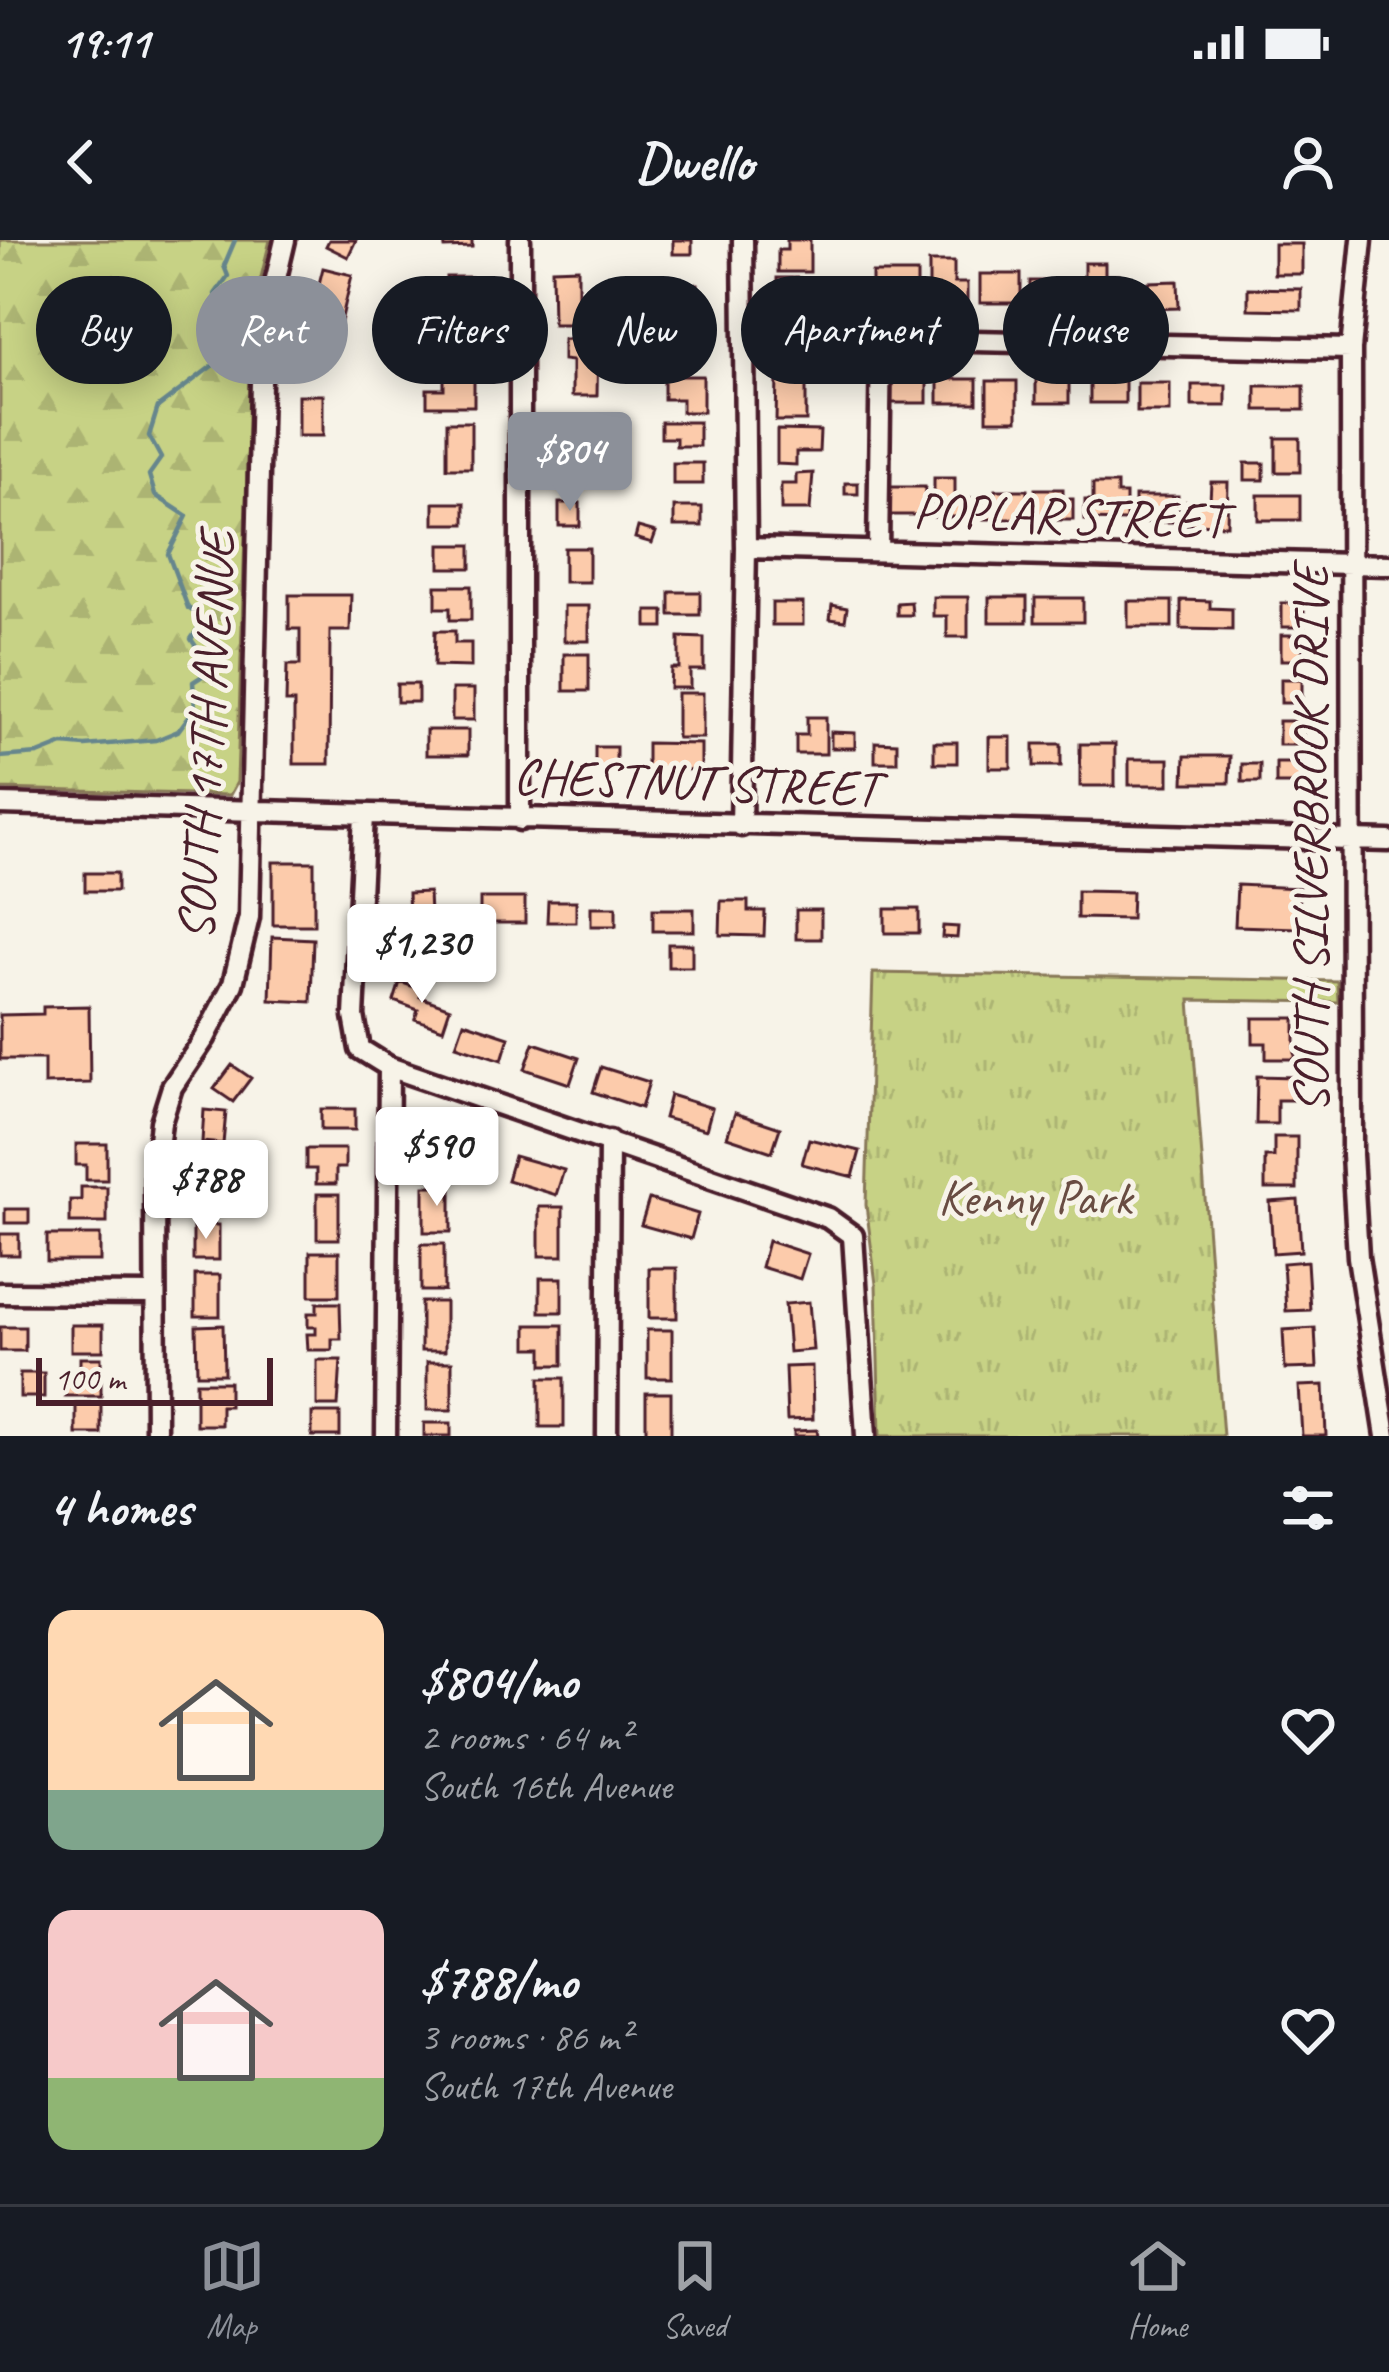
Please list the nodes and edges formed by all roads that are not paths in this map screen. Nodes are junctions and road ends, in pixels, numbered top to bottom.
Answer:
1 (285, 240) edge
2 (520, 240) edge
3 (742, 240) edge
4 (1362, 240) edge
5 (1351, 349) junction
6 (746, 548) junction
7 (878, 551) junction
8 (1352, 565) junction
9 (1389, 565) edge
10 (0, 804) edge
11 (251, 810) junction
12 (364, 814) junction
13 (520, 820) junction
14 (741, 826) junction
15 (1354, 840) junction
16 (1389, 841) edge
17 (389, 1067) junction
18 (609, 1142) junction
19 (0, 1293) edge
20 (155, 1294) junction
21 (156, 1436) edge
22 (386, 1436) edge
23 (608, 1436) edge
24 (866, 1436) edge
25 (1386, 1436) edge

1 - 11 street, SOUTH 17TH AVENUE
2 - 13 street
3 - 6 street
4 - 5 street, SOUTH SILVERBROOK DRIVE
5 - 7 street
5 - 8 street, SOUTH SILVERBROOK DRIVE
6 - 7 street, POPLAR STREET
6 - 14 street
7 - 8 street, POPLAR STREET
8 - 9 street, POPLAR STREET
8 - 15 street, SOUTH SILVERBROOK DRIVE
10 - 11 street, CHESTNUT STREET
11 - 12 street, CHESTNUT STREET
11 - 20 street, SOUTH 17TH AVENUE
12 - 13 street, CHESTNUT STREET
12 - 17 street
13 - 14 street, CHESTNUT STREET
14 - 15 street, CHESTNUT STREET
15 - 16 street, CHESTNUT STREET
15 - 25 street, SOUTH SILVERBROOK DRIVE
17 - 18 street
17 - 22 street
18 - 23 street
18 - 24 street
19 - 20 street
20 - 21 street, SOUTH 17TH AVENUE

